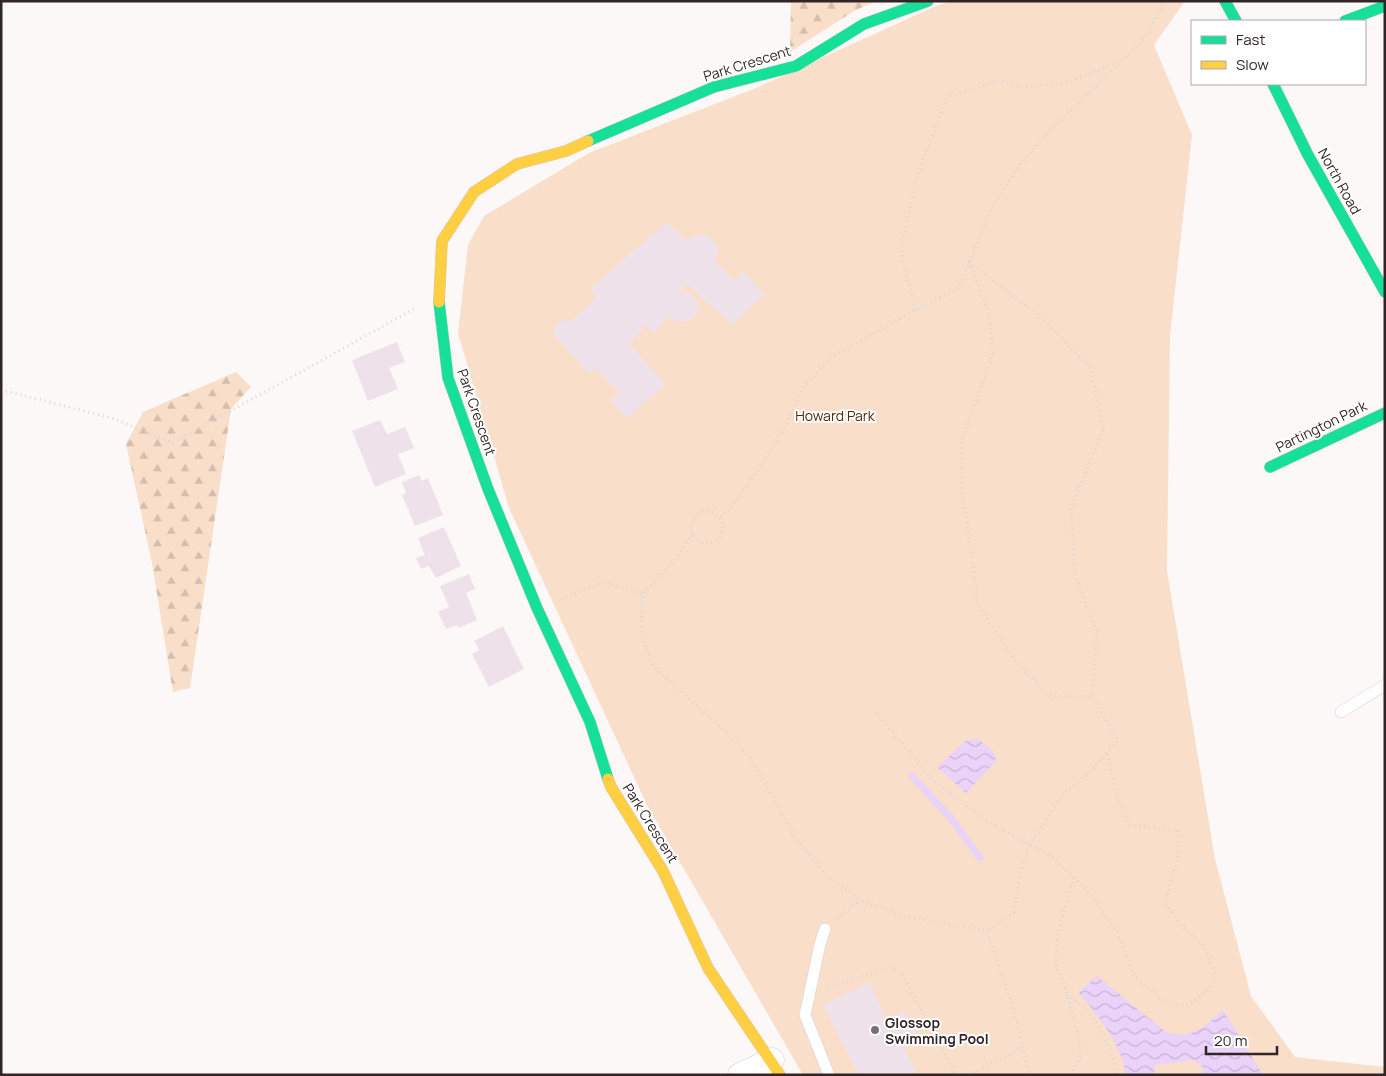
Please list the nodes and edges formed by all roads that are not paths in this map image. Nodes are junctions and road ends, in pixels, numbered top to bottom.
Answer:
1 (928, 1) edge
2 (1225, 1) edge
3 (1385, 6) edge
4 (1235, 20) edge
5 (1348, 20) edge
6 (1273, 85) edge
7 (1385, 292) edge
8 (1385, 414) edge
9 (1270, 467) dead end
10 (1385, 685) edge
11 (1341, 712) dead end
12 (825, 929) road end
13 (776, 1067) edge
14 (740, 1075) edge
15 (829, 1075) edge

1 - 13 street, Park Crescent
2 - 4 street
3 - 5 street
6 - 7 street, North Road
8 - 9 street, Partington Park
10 - 11 lane
12 - 15 lane
13 - 14 street

